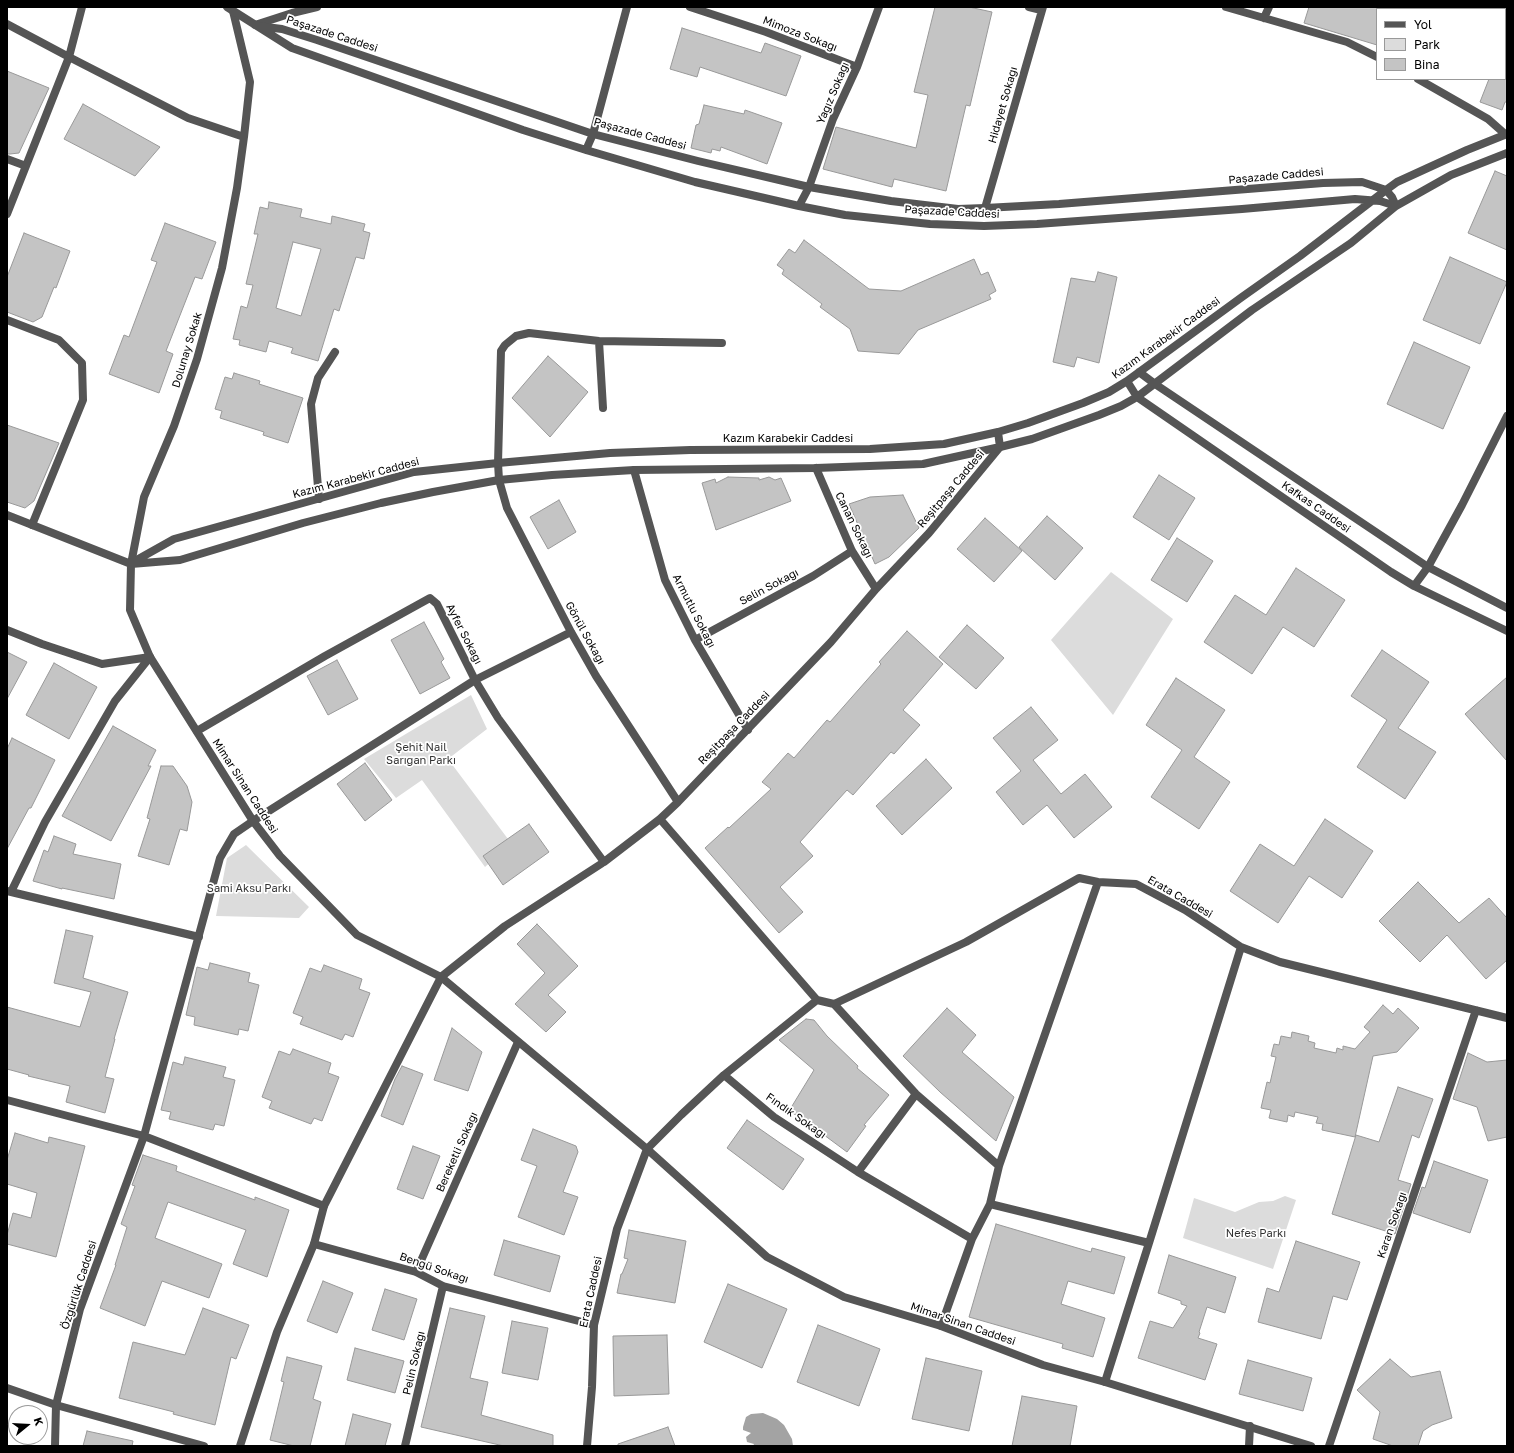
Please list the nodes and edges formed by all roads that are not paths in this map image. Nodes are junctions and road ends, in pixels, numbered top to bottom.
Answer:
1 (82, 7) edge
2 (317, 7) edge
3 (627, 7) edge
4 (690, 7) edge
5 (878, 7) edge
6 (1029, 7) edge
7 (1226, 7) edge
8 (1268, 7) edge
9 (230, 9) edge
10 (1042, 9) edge
11 (1264, 18) junction
12 (7, 24) edge
13 (255, 25) junction
14 (1376, 56) edge
15 (69, 57) junction
16 (857, 67) junction
17 (1420, 80) edge
18 (593, 134) junction
19 (1506, 134) edge
20 (244, 137) junction
21 (586, 150) junction
22 (1507, 153) edge
23 (7, 159) edge
24 (26, 166) junction
25 (809, 187) junction
26 (1386, 190) junction
27 (1372, 200) junction
28 (799, 206) junction
29 (1396, 206) junction
30 (985, 208) junction
31 (7, 214) edge
32 (7, 320) edge
33 (599, 341) junction
34 (722, 343) dead end
35 (335, 352) dead end
36 (1139, 372) junction
37 (1127, 381) junction
38 (1155, 384) junction
39 (1137, 397) junction
40 (603, 408) dead end
41 (1507, 416) edge
42 (998, 432) junction
43 (1000, 447) junction
44 (498, 462) junction
45 (816, 468) junction
46 (634, 470) junction
47 (499, 480) junction
48 (319, 499) junction
49 (7, 515) edge
50 (32, 525) junction
51 (852, 551) junction
52 (131, 564) junction
53 (1428, 567) junction
54 (1414, 586) junction
55 (876, 589) junction
56 (1507, 608) edge
57 (7, 630) edge
58 (1507, 631) edge
59 (571, 632) junction
60 (695, 640) junction
61 (150, 658) junction
62 (475, 680) junction
63 (748, 730) junction
64 (196, 731) junction
65 (678, 802) junction
66 (660, 819) junction
67 (253, 821) junction
68 (604, 862) junction
69 (1098, 882) junction
70 (9, 892) edge
71 (199, 937) junction
72 (1241, 947) junction
73 (440, 977) junction
74 (817, 1000) junction
75 (834, 1004) junction
76 (1476, 1010) junction
77 (1507, 1018) edge
78 (518, 1042) junction
79 (724, 1075) junction
80 (916, 1094) junction
81 (7, 1100) edge
82 (144, 1136) junction
83 (648, 1149) junction
84 (999, 1166) junction
85 (858, 1172) junction
86 (990, 1204) junction
87 (324, 1206) junction
88 (972, 1239) junction
89 (1149, 1243) junction
90 (314, 1244) junction
91 (416, 1272) junction
92 (443, 1286) junction
93 (594, 1325) junction
94 (941, 1326) junction
95 (1106, 1382) junction
96 (7, 1388) edge
97 (56, 1405) junction
98 (1250, 1426) junction
99 (55, 1446) edge
100 (204, 1446) edge
101 (240, 1446) edge
102 (406, 1446) edge
103 (587, 1446) edge
104 (1249, 1446) edge
105 (1311, 1446) edge
106 (1329, 1446) edge

1 - 15 street
2 - 13 street
3 - 18 street
4 - 16 street, Mimoza Sokağı
5 - 16 street, Yağız Sokağı
6 - 10 street
7 - 11 street
8 - 11 street
9 - 13 street
9 - 20 street, Dolunay Sokak
10 - 30 street, Hidayet Sokağı
11 - 14 street
12 - 15 street
13 - 18 street, Paşazade Caddesi
13 - 21 street, Paşazade Caddesi
15 - 20 street
15 - 24 street
16 - 25 street, Yağız Sokağı
17 - 19 street
18 - 21 street
18 - 25 street, Paşazade Caddesi
19 - 26 street, Kazım Karabekir Caddesi
20 - 52 street, Dolunay Sokak
21 - 28 street, Paşazade Caddesi
22 - 29 street
23 - 24 street
24 - 31 street
25 - 28 street, Yağız Sokağı
25 - 30 street, Paşazade Caddesi
26 - 27 street, Kazım Karabekir Caddesi
26 - 29 street
26 - 30 street, Paşazade Caddesi
27 - 28 street, Paşazade Caddesi
27 - 29 street, Paşazade Caddesi
27 - 36 street, Kazım Karabekir Caddesi
29 - 38 street
32 - 50 street
33 - 34 street, Gönül Sokağı
33 - 40 street
33 - 44 street, Gönül Sokağı
35 - 48 street
36 - 37 street, Kazım Karabekir Caddesi
36 - 38 street, Kafkas Caddesi
37 - 39 street, Kafkas Caddesi
37 - 42 street, Kazım Karabekir Caddesi
38 - 39 street
38 - 53 street, Kafkas Caddesi
39 - 43 street
39 - 54 street, Kafkas Caddesi
41 - 53 street
42 - 43 street
42 - 44 street, Kazım Karabekir Caddesi
43 - 45 street
43 - 55 street, Reşitpaşa Caddesi
44 - 47 street, Gönül Sokağı
44 - 48 street, Kazım Karabekir Caddesi
45 - 46 street
45 - 51 street, Canan Sokağı
46 - 47 street
46 - 60 street, Armutlu Sokağı
47 - 52 street
47 - 59 street, Gönül Sokağı
48 - 52 street, Kazım Karabekir Caddesi
49 - 50 street
50 - 52 street
51 - 55 street, Canan Sokağı
51 - 60 street, Selin Sokağı
52 - 61 street, Mimar Sinan Caddesi
53 - 54 street
53 - 56 street, Kafkas Caddesi
54 - 58 street, Kafkas Caddesi
55 - 63 street, Reşitpaşa Caddesi
57 - 61 street
59 - 62 street, Özgürlük Caddesi
59 - 65 street, Gönül Sokağı
60 - 63 street, Armutlu Sokağı
61 - 64 street, Mimar Sinan Caddesi
61 - 70 street
62 - 64 street, Ayfer Sokağı
62 - 67 street, Özgürlük Caddesi
62 - 68 street, Ayfer Sokağı
63 - 65 street, Reşitpaşa Caddesi
64 - 67 street, Mimar Sinan Caddesi
65 - 66 street, Reşitpaşa Caddesi
66 - 68 street, Reşitpaşa Caddesi
66 - 74 street
67 - 71 street, Özgürlük Caddesi
67 - 73 street, Mimar Sinan Caddesi
68 - 73 street, Reşitpaşa Caddesi
69 - 72 street, Erata Caddesi
69 - 75 street, Erata Caddesi
69 - 84 street
70 - 71 street
71 - 82 street, Özgürlük Caddesi
72 - 76 street, Erata Caddesi
72 - 89 street
73 - 78 street, Mimar Sinan Caddesi
73 - 87 street
74 - 75 street
74 - 79 street
75 - 80 street
76 - 77 street, Erata Caddesi
76 - 106 street, Karan Sokağı
78 - 83 street, Mimar Sinan Caddesi
78 - 91 street, Bereketli Sokağı
79 - 83 street
79 - 85 street, Fındık Sokağı
80 - 84 street
80 - 85 street
81 - 82 street
82 - 87 street
82 - 97 street, Özgürlük Caddesi
83 - 93 street, Erata Caddesi
83 - 94 street, Mimar Sinan Caddesi
84 - 86 street
85 - 88 street, Fındık Sokağı
86 - 88 street
86 - 89 street
87 - 90 street
88 - 94 street
89 - 95 street
90 - 91 street, Bengü Sokağı
90 - 101 street
91 - 92 street, Bengü Sokağı
92 - 93 street, Bengü Sokağı
92 - 102 street, Pelin Sokağı
93 - 103 street, Erata Caddesi
94 - 95 street, Mimar Sinan Caddesi
95 - 98 street, Mimar Sinan Caddesi
96 - 97 street
97 - 99 street, Özgürlük Caddesi
97 - 100 street
98 - 104 street
98 - 105 street, Mimar Sinan Caddesi

